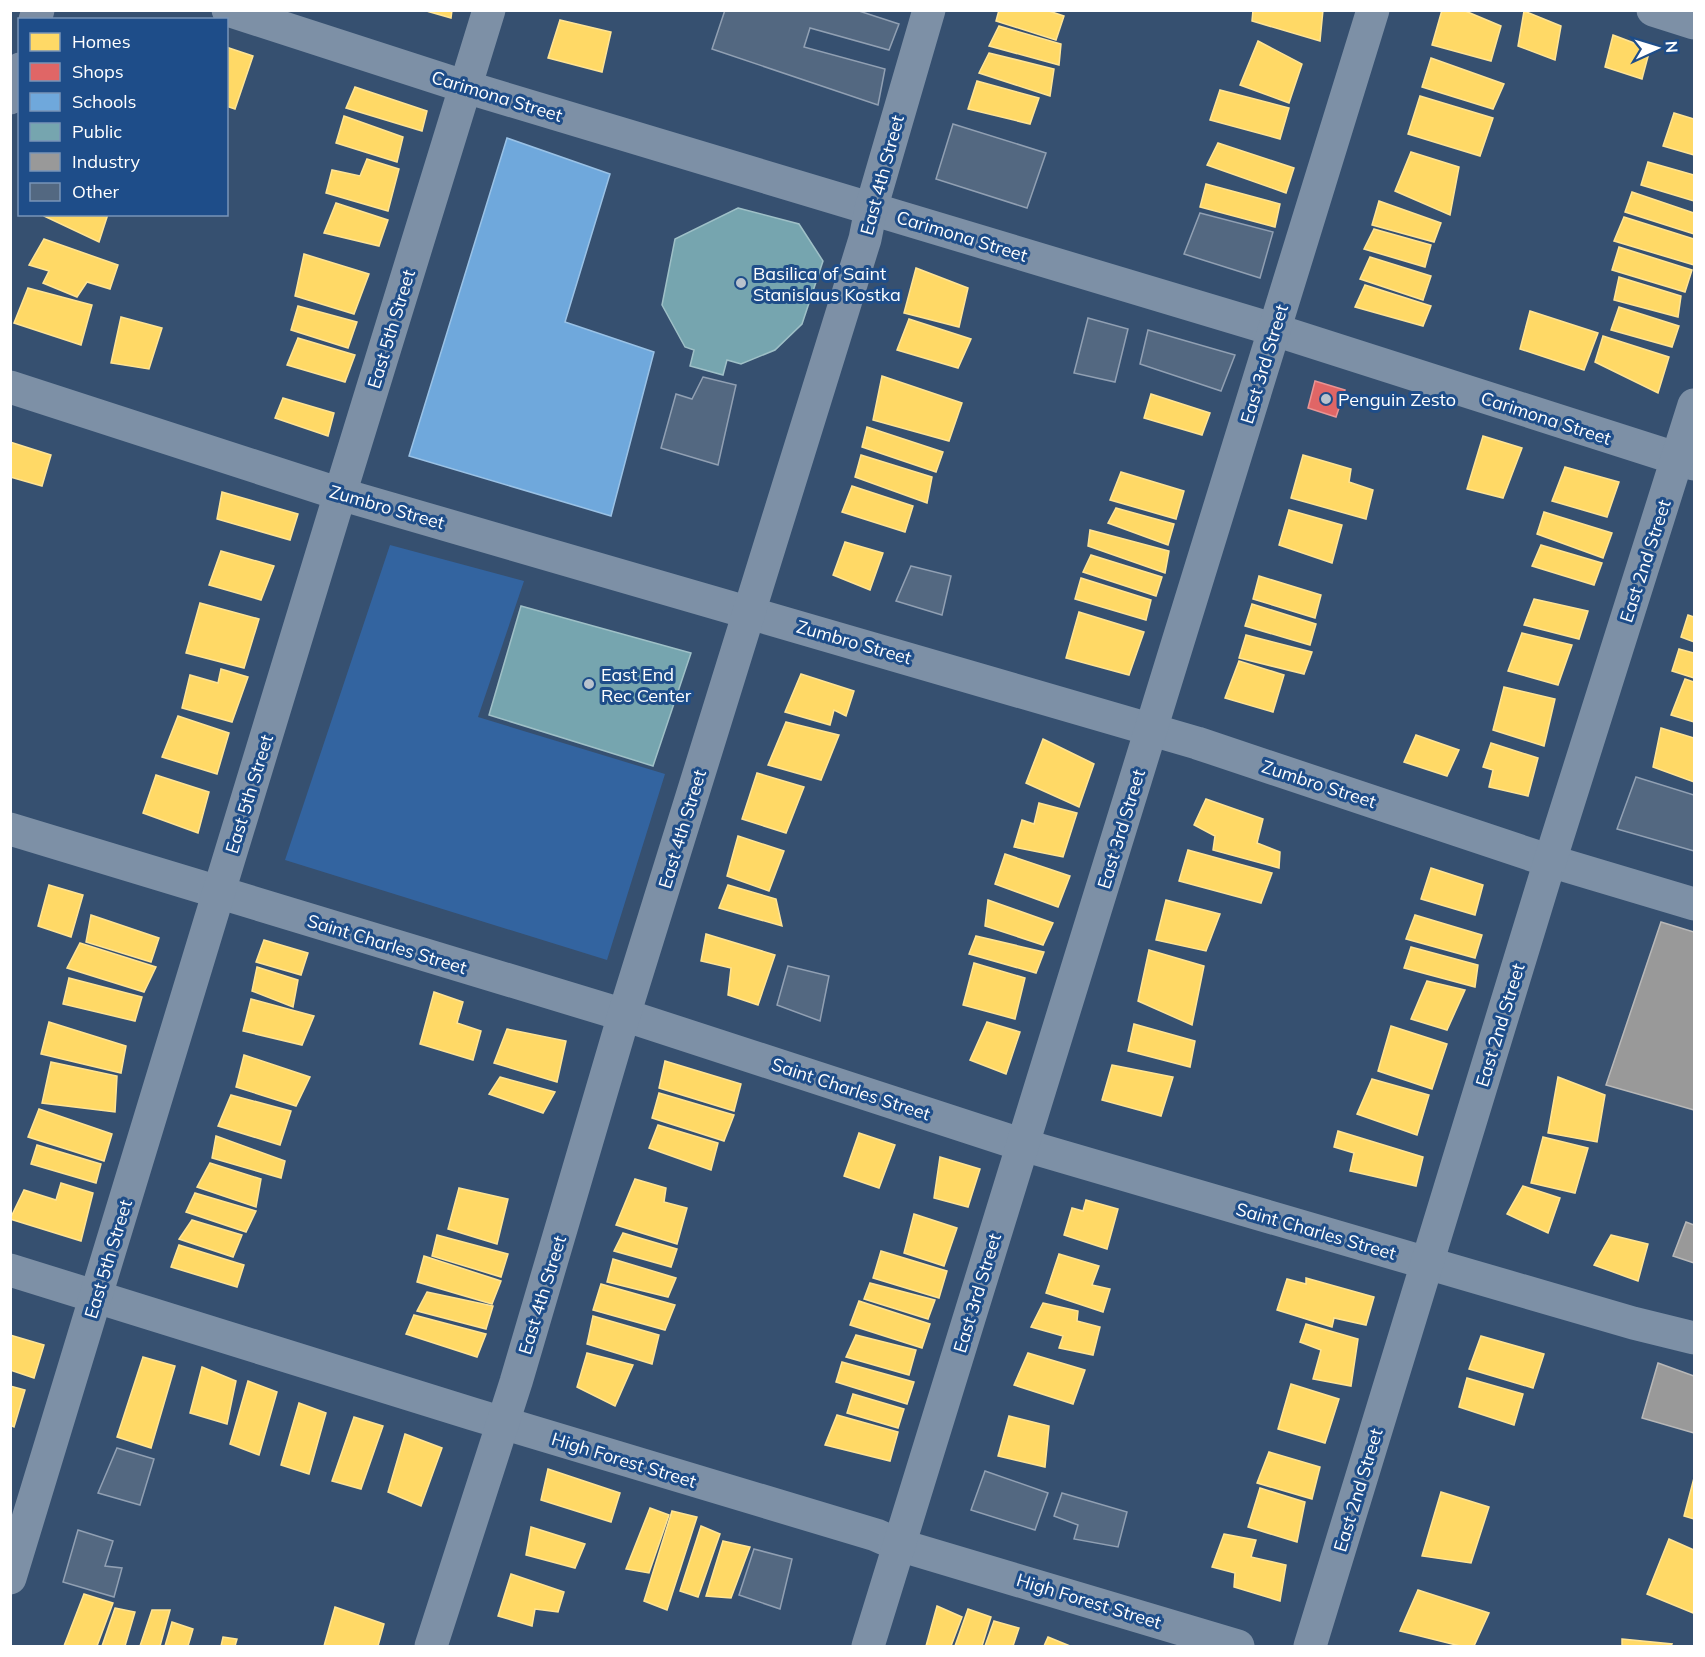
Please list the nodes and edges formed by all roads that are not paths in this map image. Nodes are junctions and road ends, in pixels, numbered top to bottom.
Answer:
1 (228, 10) edge
2 (489, 10) edge
3 (929, 10) edge
4 (1373, 10) edge
5 (1653, 10) edge
6 (1695, 23) edge
7 (18, 75) edge
8 (466, 87) junction
9 (10, 98) edge
10 (871, 209) junction
11 (1275, 330) junction
12 (10, 387) edge
13 (1695, 405) edge
14 (1686, 462) edge
15 (340, 494) junction
16 (749, 612) junction
17 (1151, 729) junction
18 (10, 829) edge
19 (1550, 861) junction
20 (218, 893) junction
21 (1695, 904) edge
22 (624, 1015) junction
23 (1023, 1145) junction
24 (1427, 1263) junction
25 (10, 1270) edge
26 (97, 1297) junction
27 (1695, 1338) edge
28 (502, 1422) junction
29 (899, 1545) junction
30 (10, 1578) edge
31 (431, 1647) edge
32 (868, 1647) edge
33 (1238, 1647) edge
34 (1310, 1647) edge

1 - 8 street, Carimona Street
2 - 8 street, East 5th Street
3 - 10 street, East 4th Street
4 - 11 street, East 3rd Street
5 - 6 street
7 - 9 main road
8 - 10 street, Carimona Street
8 - 15 street, East 5th Street
10 - 11 street, Carimona Street
10 - 16 street, East 4th Street
11 - 14 street, Carimona Street
11 - 17 street, East 3rd Street
12 - 15 street, Zumbro Street
13 - 14 street, East 2nd Street
14 - 19 street, East 2nd Street
15 - 16 street, Zumbro Street
15 - 20 street, East 5th Street
16 - 17 street, Zumbro Street
16 - 22 street, East 4th Street
17 - 19 street, Zumbro Street
17 - 23 street, East 3rd Street
18 - 20 street, Saint Charles Street
19 - 21 street, Zumbro Street
19 - 24 street, East 2nd Street
20 - 22 street, Saint Charles Street
20 - 26 street, East 5th Street
22 - 23 street, Saint Charles Street
22 - 28 street, East 4th Street
23 - 24 street, Saint Charles Street
23 - 29 street, East 3rd Street
24 - 27 street, Saint Charles Street
24 - 34 street, East 2nd Street
25 - 26 street, High Forest Street
26 - 28 street, High Forest Street
26 - 30 street, East 5th Street
28 - 29 street, High Forest Street
28 - 31 street, East 4th Street
29 - 32 street, East 3rd Street
29 - 33 street, High Forest Street

